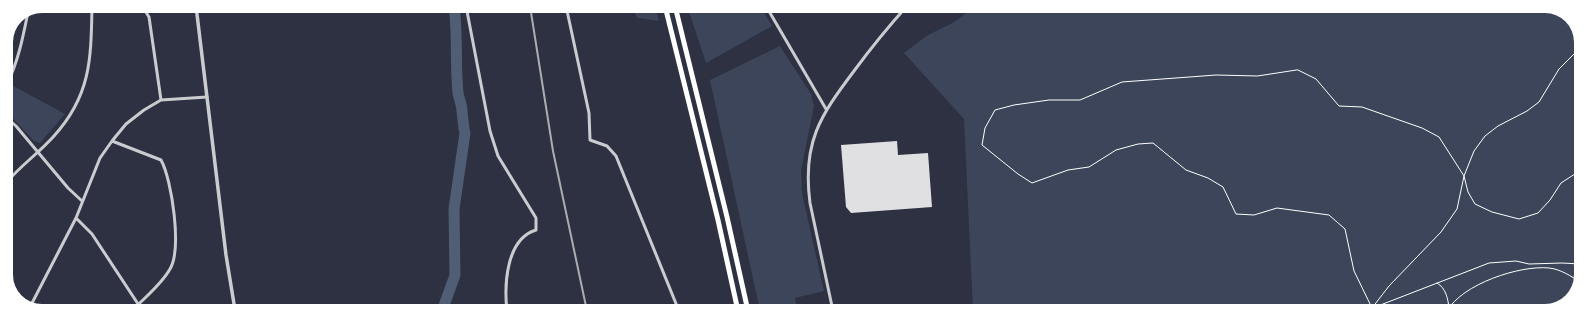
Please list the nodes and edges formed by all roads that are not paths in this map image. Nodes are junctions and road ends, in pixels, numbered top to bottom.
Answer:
1 (92, 13) edge
2 (146, 13) edge
3 (197, 13) edge
4 (467, 13) edge
5 (568, 13) edge
6 (667, 13) edge
7 (677, 13) edge
8 (770, 13) edge
9 (901, 13) edge
10 (27, 18) edge
11 (13, 68) edge
12 (207, 97) junction
13 (161, 100) junction
14 (826, 109) junction
15 (13, 123) edge
16 (112, 141) junction
17 (37, 153) junction
18 (13, 174) edge
19 (82, 201) junction
20 (76, 218) junction
21 (32, 302) edge
22 (139, 304) joint
23 (234, 304) edge
24 (507, 304) edge
25 (676, 304) edge
26 (736, 304) edge
27 (746, 304) edge
28 (832, 304) edge

1 - 17 street
2 - 13 street
3 - 12 street
4 - 24 street
5 - 25 street
6 - 26 highway
7 - 27 highway
8 - 14 street
9 - 14 street
10 - 11 street
12 - 13 street
12 - 23 street
13 - 16 street
14 - 28 street
15 - 17 street
16 - 19 street
16 - 22 street
17 - 18 street
17 - 19 street
19 - 20 street
20 - 21 street
20 - 22 street

